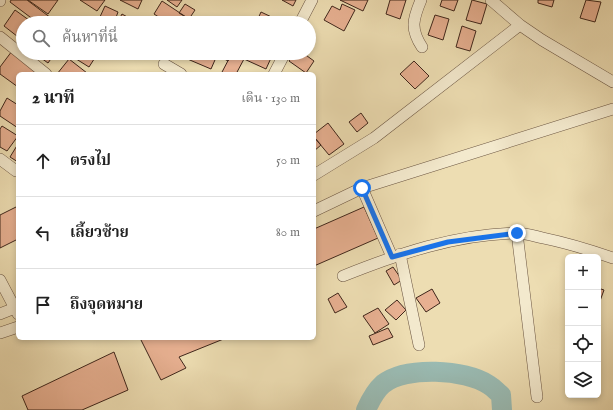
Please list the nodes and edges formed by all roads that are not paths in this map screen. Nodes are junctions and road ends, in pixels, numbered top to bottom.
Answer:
1 (312, 0) edge
2 (421, 0) edge
3 (491, 0) edge
4 (304, 16) edge
5 (520, 25) junction
6 (0, 37) edge
7 (422, 47) dead end
8 (16, 50) edge
9 (29, 60) edge
10 (281, 60) edge
11 (164, 64) dead end
12 (44, 72) edge
13 (178, 72) edge
14 (275, 72) edge
15 (613, 82) edge
16 (613, 109) edge
17 (0, 160) edge
18 (16, 171) dead end
19 (316, 174) edge
20 (362, 188) junction
21 (316, 210) edge
22 (517, 233) junction
23 (396, 256) junction
24 (613, 258) edge
25 (343, 276) dead end
26 (0, 280) edge
27 (16, 311) edge
28 (0, 314) edge
29 (16, 328) edge
30 (0, 333) edge
31 (419, 345) dead end
32 (537, 397) dead end

1 - 4 street
2 - 7 street
3 - 5 street
5 - 15 street
5 - 19 street
6 - 8 street
9 - 12 street
10 - 14 street
11 - 13 street
16 - 20 street
17 - 18 street
20 - 21 street
20 - 23 street
22 - 23 street
22 - 24 street
22 - 32 street
23 - 25 street
23 - 31 street
26 - 27 street
27 - 28 street
29 - 30 street

